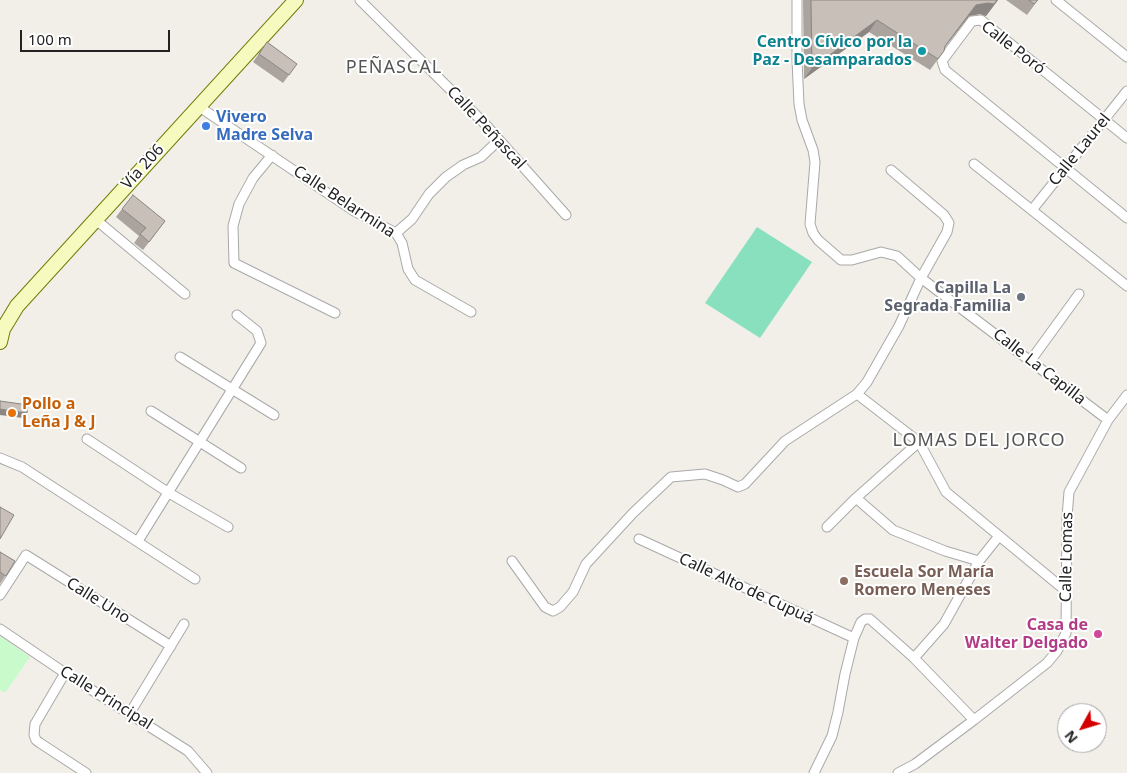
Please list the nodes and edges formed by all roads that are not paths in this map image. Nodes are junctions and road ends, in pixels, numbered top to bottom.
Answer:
1 (296, 0) edge
2 (360, 0) edge
3 (797, 0) edge
4 (1056, 0) edge
5 (1127, 57) edge
6 (1127, 91) edge
7 (198, 106) junction
8 (1104, 120) junction
9 (1127, 138) edge
10 (499, 140) junction
11 (272, 155) junction
12 (974, 164) dead end
13 (1065, 168) junction
14 (891, 170) dead end
15 (1032, 210) junction
16 (566, 215) dead end
17 (1127, 218) edge
18 (95, 219) junction
19 (396, 234) junction
20 (921, 278) junction
21 (1127, 286) edge
22 (185, 294) dead end
23 (1079, 294) dead end
24 (471, 312) dead end
25 (335, 313) dead end
26 (237, 315) dead end
27 (1, 333) edge
28 (180, 356) dead end
29 (1030, 360) junction
30 (233, 389) junction
31 (857, 394) junction
32 (1127, 395) edge
33 (151, 411) dead end
34 (274, 415) dead end
35 (1108, 420) junction
36 (87, 439) dead end
37 (201, 442) junction
38 (919, 442) junction
39 (0, 458) edge
40 (4, 463) edge
41 (241, 468) dead end
42 (170, 493) junction
43 (856, 498) junction
44 (228, 527) dead end
45 (827, 527) dead end
46 (999, 536) junction
47 (639, 539) dead end
48 (138, 541) junction
49 (512, 561) dead end
50 (979, 561) junction
51 (195, 579) dead end
52 (1066, 591) junction
53 (0, 595) edge
54 (184, 624) dead end
55 (0, 629) edge
56 (854, 638) junction
57 (171, 646) junction
58 (914, 658) junction
59 (65, 673) junction
60 (130, 713) junction
61 (974, 720) junction
62 (86, 773) edge
63 (207, 773) edge
64 (814, 773) edge
65 (898, 773) edge

1 - 7 main road, Vía 206
2 - 10 street, Calle Peñascal
3 - 20 street, Calle La Capilla
4 - 5 street
6 - 8 street, Calle Laurel
7 - 11 street, Calle Belarmina
7 - 18 main road, Vía 206
8 - 9 street
8 - 13 street, Calle Laurel
8 - 13 street, Calle Poró
10 - 16 street, Calle Peñascal
10 - 19 street
11 - 19 street, Calle Belarmina
11 - 25 street
12 - 15 street
13 - 15 street, Calle Laurel
13 - 17 street
14 - 20 street
15 - 21 street
18 - 22 street
18 - 27 main road, Vía 206
19 - 24 street, Calle Belarmina
20 - 29 street, Calle La Capilla
20 - 31 street
23 - 29 street
26 - 30 street
28 - 30 street
29 - 35 street, Calle La Capilla
30 - 34 street
30 - 37 street
31 - 38 street
31 - 49 street
32 - 35 street, Calle Lomas
33 - 37 street
35 - 52 street, Calle Lomas
36 - 42 street
37 - 41 street
37 - 42 street
38 - 43 street
38 - 46 street
39 - 40 street
40 - 48 street
42 - 44 street
42 - 48 street
43 - 45 street
43 - 50 street
46 - 50 street
46 - 52 street
47 - 56 street, Calle Alto de Cupuá
48 - 51 street
50 - 58 street
52 - 61 street, Calle Lomas
53 - 57 street, Calle Uno
54 - 57 street
55 - 59 street, Calle Principal
56 - 58 street
56 - 64 street
57 - 60 street
58 - 61 street
59 - 60 street, Calle Principal
59 - 62 street
60 - 63 street, Calle Principal
61 - 65 street, Calle Lomas

